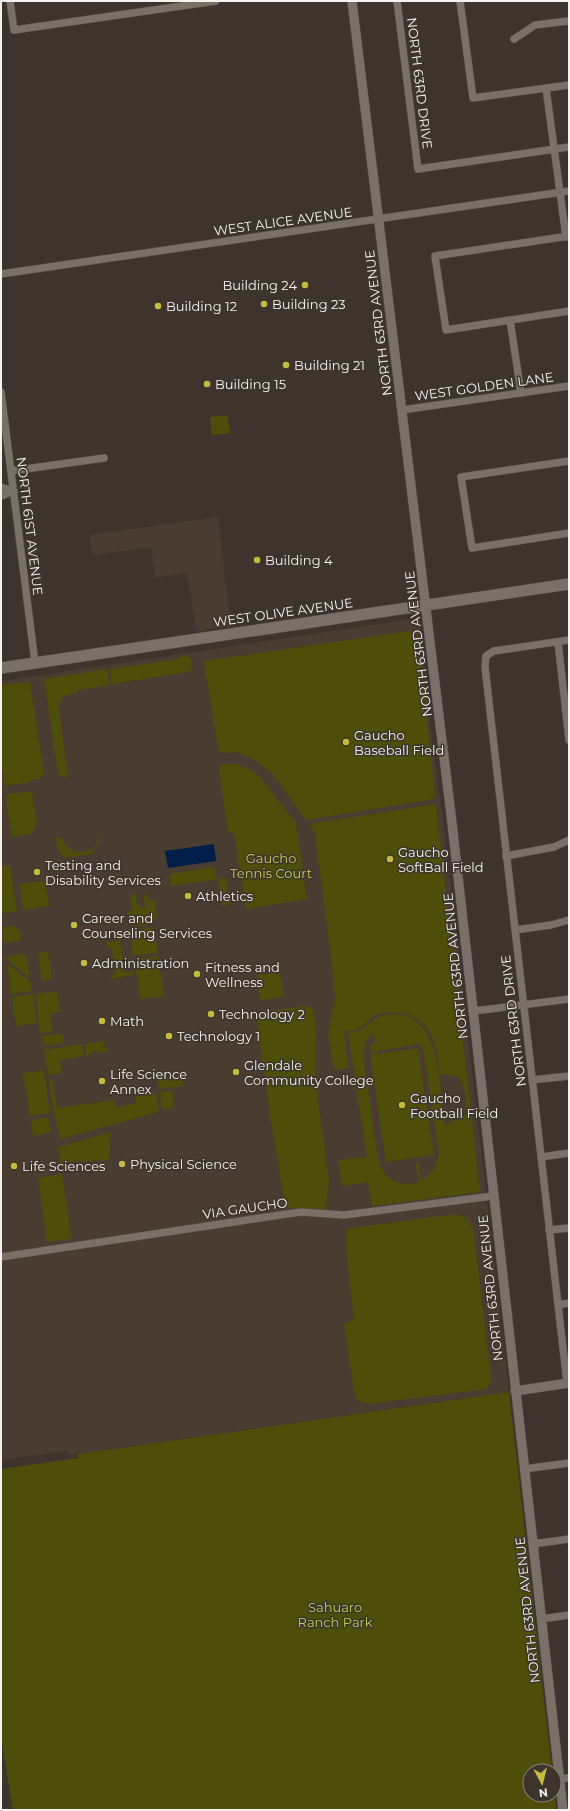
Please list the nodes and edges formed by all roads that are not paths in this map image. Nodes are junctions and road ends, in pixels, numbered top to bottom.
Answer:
1 (10, 1) edge
2 (216, 1) edge
3 (352, 1) edge
4 (397, 1) edge
5 (460, 1) edge
6 (569, 21) edge
7 (514, 39) dead end
8 (569, 85) edge
9 (546, 88) junction
10 (569, 147) edge
11 (554, 149) junction
12 (569, 191) edge
13 (560, 193) junction
14 (379, 219) junction
15 (568, 236) edge
16 (1, 274) edge
17 (569, 311) edge
18 (510, 320) junction
19 (569, 386) edge
20 (1, 392) edge
21 (521, 393) junction
22 (402, 410) junction
23 (104, 458) dead end
24 (569, 460) edge
25 (11, 471) junction
26 (1, 487) edge
27 (14, 491) junction
28 (1, 496) edge
29 (569, 533) edge
30 (569, 584) edge
31 (426, 605) junction
32 (569, 640) edge
33 (558, 642) junction
34 (35, 663) junction
35 (1, 668) edge
36 (568, 725) edge
37 (569, 740) edge
38 (569, 840) edge
39 (506, 856) junction
40 (569, 920) edge
41 (515, 930) junction
42 (569, 999) edge
43 (524, 1006) junction
44 (474, 1011) junction
45 (569, 1076) edge
46 (532, 1080) junction
47 (569, 1153) edge
48 (541, 1157) junction
49 (493, 1196) junction
50 (569, 1228) edge
51 (550, 1230) junction
52 (1, 1256) edge
53 (569, 1303) edge
54 (558, 1305) junction
55 (568, 1383) edge
56 (515, 1391) junction
57 (569, 1463) edge
58 (524, 1470) junction
59 (569, 1539) edge
60 (533, 1544) junction
61 (569, 1615) edge
62 (541, 1619) junction
63 (557, 1763) edge

1 - 2 street
3 - 14 street, NORTH 63RD AVENUE
4 - 11 street, NORTH 63RD DRIVE
5 - 9 street
6 - 7 street
8 - 9 street
9 - 11 street
10 - 11 street
11 - 13 street
12 - 13 street, WEST ALICE AVENUE
13 - 14 street, WEST ALICE AVENUE
13 - 15 street
14 - 16 street, WEST ALICE AVENUE
14 - 22 street, NORTH 63RD AVENUE
15 - 18 street
17 - 18 street
18 - 21 street
19 - 21 street, WEST GOLDEN LANE
20 - 25 street, NORTH 61ST AVENUE
21 - 22 street, WEST GOLDEN LANE
22 - 31 street, NORTH 63RD AVENUE
23 - 25 street
24 - 29 street
25 - 27 street, NORTH 61ST AVENUE
26 - 27 street
27 - 28 street
27 - 34 street, NORTH 61ST AVENUE
30 - 31 main road, WEST OLIVE AVENUE
31 - 34 main road, WEST OLIVE AVENUE
31 - 44 street, NORTH 63RD AVENUE
32 - 33 street
33 - 36 street
33 - 39 street, NORTH 63RD DRIVE
34 - 35 main road, WEST OLIVE AVENUE
36 - 37 street
38 - 39 street
39 - 41 street, NORTH 63RD DRIVE
40 - 41 street
41 - 43 street, NORTH 63RD DRIVE
42 - 43 street
43 - 44 street
43 - 46 street, NORTH 63RD DRIVE
44 - 49 street, NORTH 63RD AVENUE
45 - 46 street
46 - 48 street, NORTH 63RD DRIVE
47 - 48 street
48 - 51 street, NORTH 63RD DRIVE
49 - 52 street, VIA GAUCHO
49 - 56 street, NORTH 63RD AVENUE
50 - 51 street
51 - 54 street, NORTH 63RD DRIVE
53 - 54 street
54 - 55 street, NORTH 63RD DRIVE
55 - 56 street
56 - 58 street, NORTH 63RD AVENUE
57 - 58 street
58 - 60 street, NORTH 63RD AVENUE
59 - 60 street
60 - 62 street, NORTH 63RD AVENUE
61 - 62 street
62 - 63 street, NORTH 63RD AVENUE

